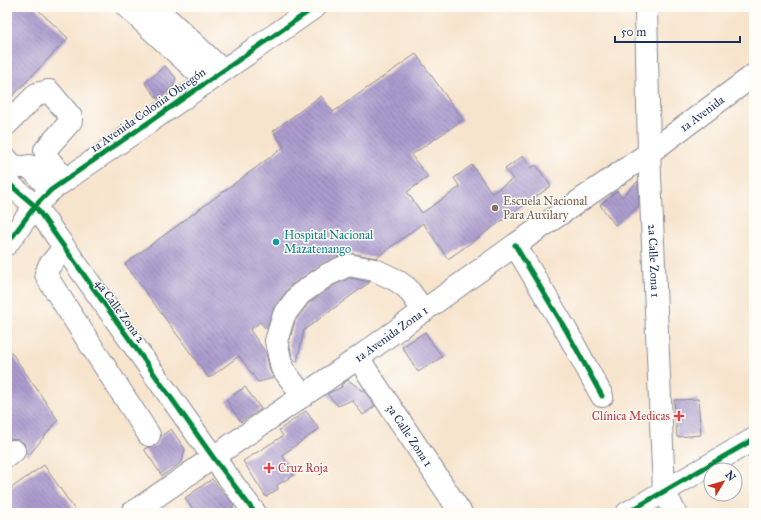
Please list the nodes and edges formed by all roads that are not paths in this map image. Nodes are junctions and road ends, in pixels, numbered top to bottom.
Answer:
1 (127, 7) edge
2 (154, 7) edge
3 (315, 7) edge
4 (646, 7) edge
5 (754, 75) edge
6 (215, 76) junction
7 (7, 124) edge
8 (649, 153) junction
9 (7, 159) edge
10 (7, 182) edge
11 (58, 185) junction
12 (35, 206) junction
13 (7, 244) edge
14 (515, 245) junction
15 (63, 249) junction
16 (424, 311) junction
17 (358, 358) junction
18 (303, 396) junction
19 (602, 396) dead end
20 (149, 435) dead end
21 (754, 440) edge
22 (213, 457) junction
23 (664, 490) junction
24 (132, 513) edge
25 (255, 513) edge
26 (460, 513) edge
27 (627, 513) edge
28 (675, 513) edge

1 - 6 street
2 - 6 street
3 - 6 street, 1a Avenida Colonia Obregón
4 - 8 street, 2a Calle Zona 1
5 - 8 street, 1a Avenida
6 - 11 street, 1a Avenida Colonia Obregón
7 - 11 street
8 - 14 street, 1a Avenida Zona 1
8 - 23 street, 2a Calle Zona 1
9 - 11 street
10 - 12 street, 4a Calle Zona 2
11 - 12 street, 1a Avenida Colonia Obregón
12 - 13 street, 1a Avenida Colonia Obregón
12 - 15 street, 4a Calle Zona 2
14 - 16 street, 1a Avenida Zona 1
14 - 19 street
15 - 20 street
15 - 22 street, 4a Calle Zona 2
16 - 17 street, 1a Avenida Zona 1
16 - 18 street
17 - 18 street, 1a Avenida Zona 1
17 - 26 street, 3a Calle Zona 1
18 - 22 street, 1a Avenida Zona 1
21 - 23 street
22 - 24 street, 1a Avenida Zona 1
22 - 25 street, 4a Calle Zona 2
23 - 27 street
23 - 28 street, 2a Calle Zona 1

